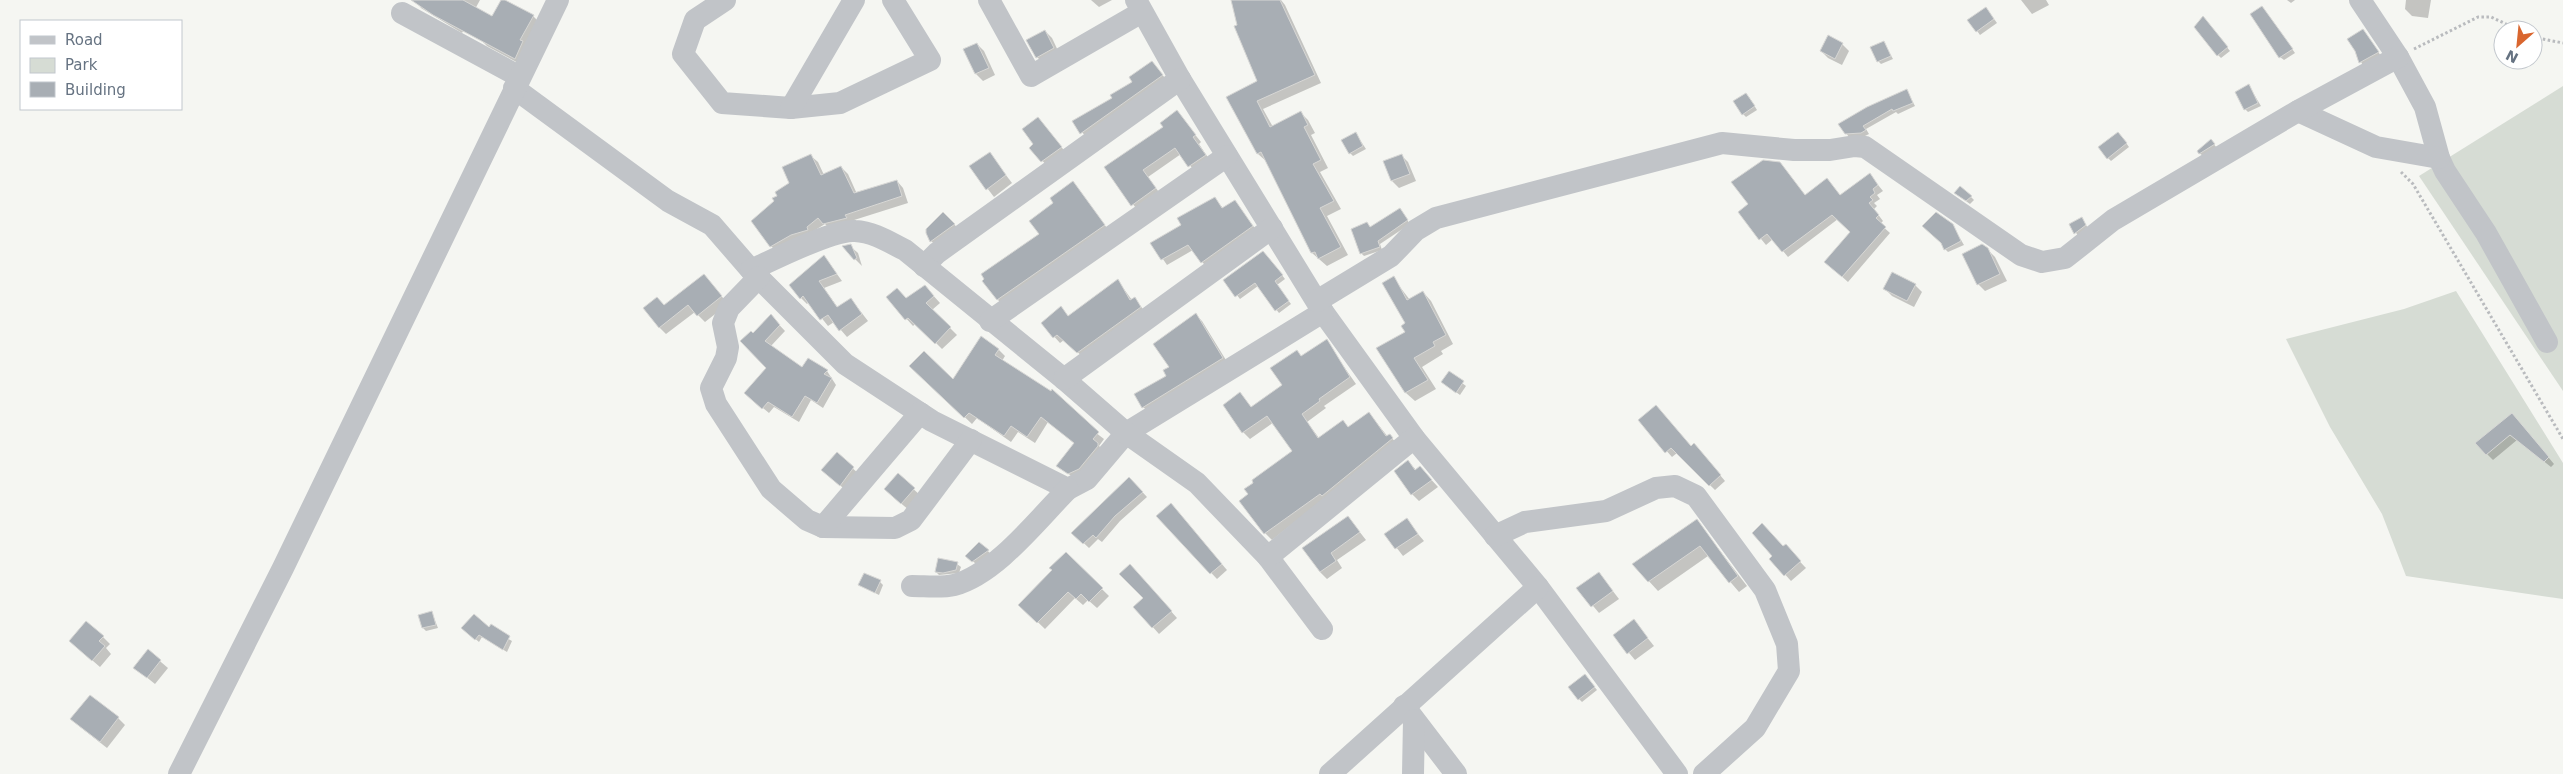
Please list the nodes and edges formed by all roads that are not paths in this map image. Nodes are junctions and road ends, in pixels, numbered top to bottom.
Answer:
1 (558, 0) edge
2 (724, 0) edge
3 (893, 0) edge
4 (989, 0) edge
5 (2360, 0) edge
6 (849, 2) edge
7 (1139, 6) edge
8 (402, 14) dead end
9 (2398, 57) junction
10 (1180, 79) junction
11 (517, 83) junction
12 (791, 108) junction
13 (2298, 111) junction
14 (1226, 156) junction
15 (2439, 158) junction
16 (1272, 228) junction
17 (924, 266) junction
18 (755, 273) junction
19 (1320, 306) junction
20 (990, 321) junction
21 (2547, 342) dead end
22 (1064, 379) junction
23 (920, 413) junction
24 (1126, 433) junction
25 (1414, 438) junction
26 (971, 440) junction
27 (1068, 489) junction
28 (822, 527) junction
29 (1495, 536) junction
30 (1268, 557) junction
31 (912, 586) dead end
32 (1538, 588) junction
33 (1322, 629) dead end
34 (1409, 713) junction
35 (179, 774) edge
36 (1330, 774) edge
37 (1413, 774) edge
38 (1456, 774) edge
39 (1677, 774) edge
40 (1704, 774) edge

1 - 11 street
2 - 12 street
3 - 12 street
4 - 7 street
5 - 9 street
6 - 12 street
7 - 10 street
8 - 11 street
9 - 13 street
9 - 15 street
10 - 14 street
10 - 17 street
11 - 18 street
11 - 35 street
13 - 15 street
13 - 19 street
14 - 16 street
14 - 20 street
15 - 21 street
16 - 19 street
16 - 22 street
17 - 18 street
17 - 20 street
18 - 23 street
18 - 28 street
19 - 24 street
19 - 25 street
20 - 22 street
22 - 24 street
23 - 26 street
23 - 28 street
24 - 27 street
24 - 30 street
25 - 29 street
25 - 30 street
26 - 27 street
26 - 28 street
27 - 31 street
29 - 32 street
29 - 40 street
30 - 33 street
32 - 34 street
32 - 39 street
34 - 36 street
34 - 37 street
34 - 38 street

